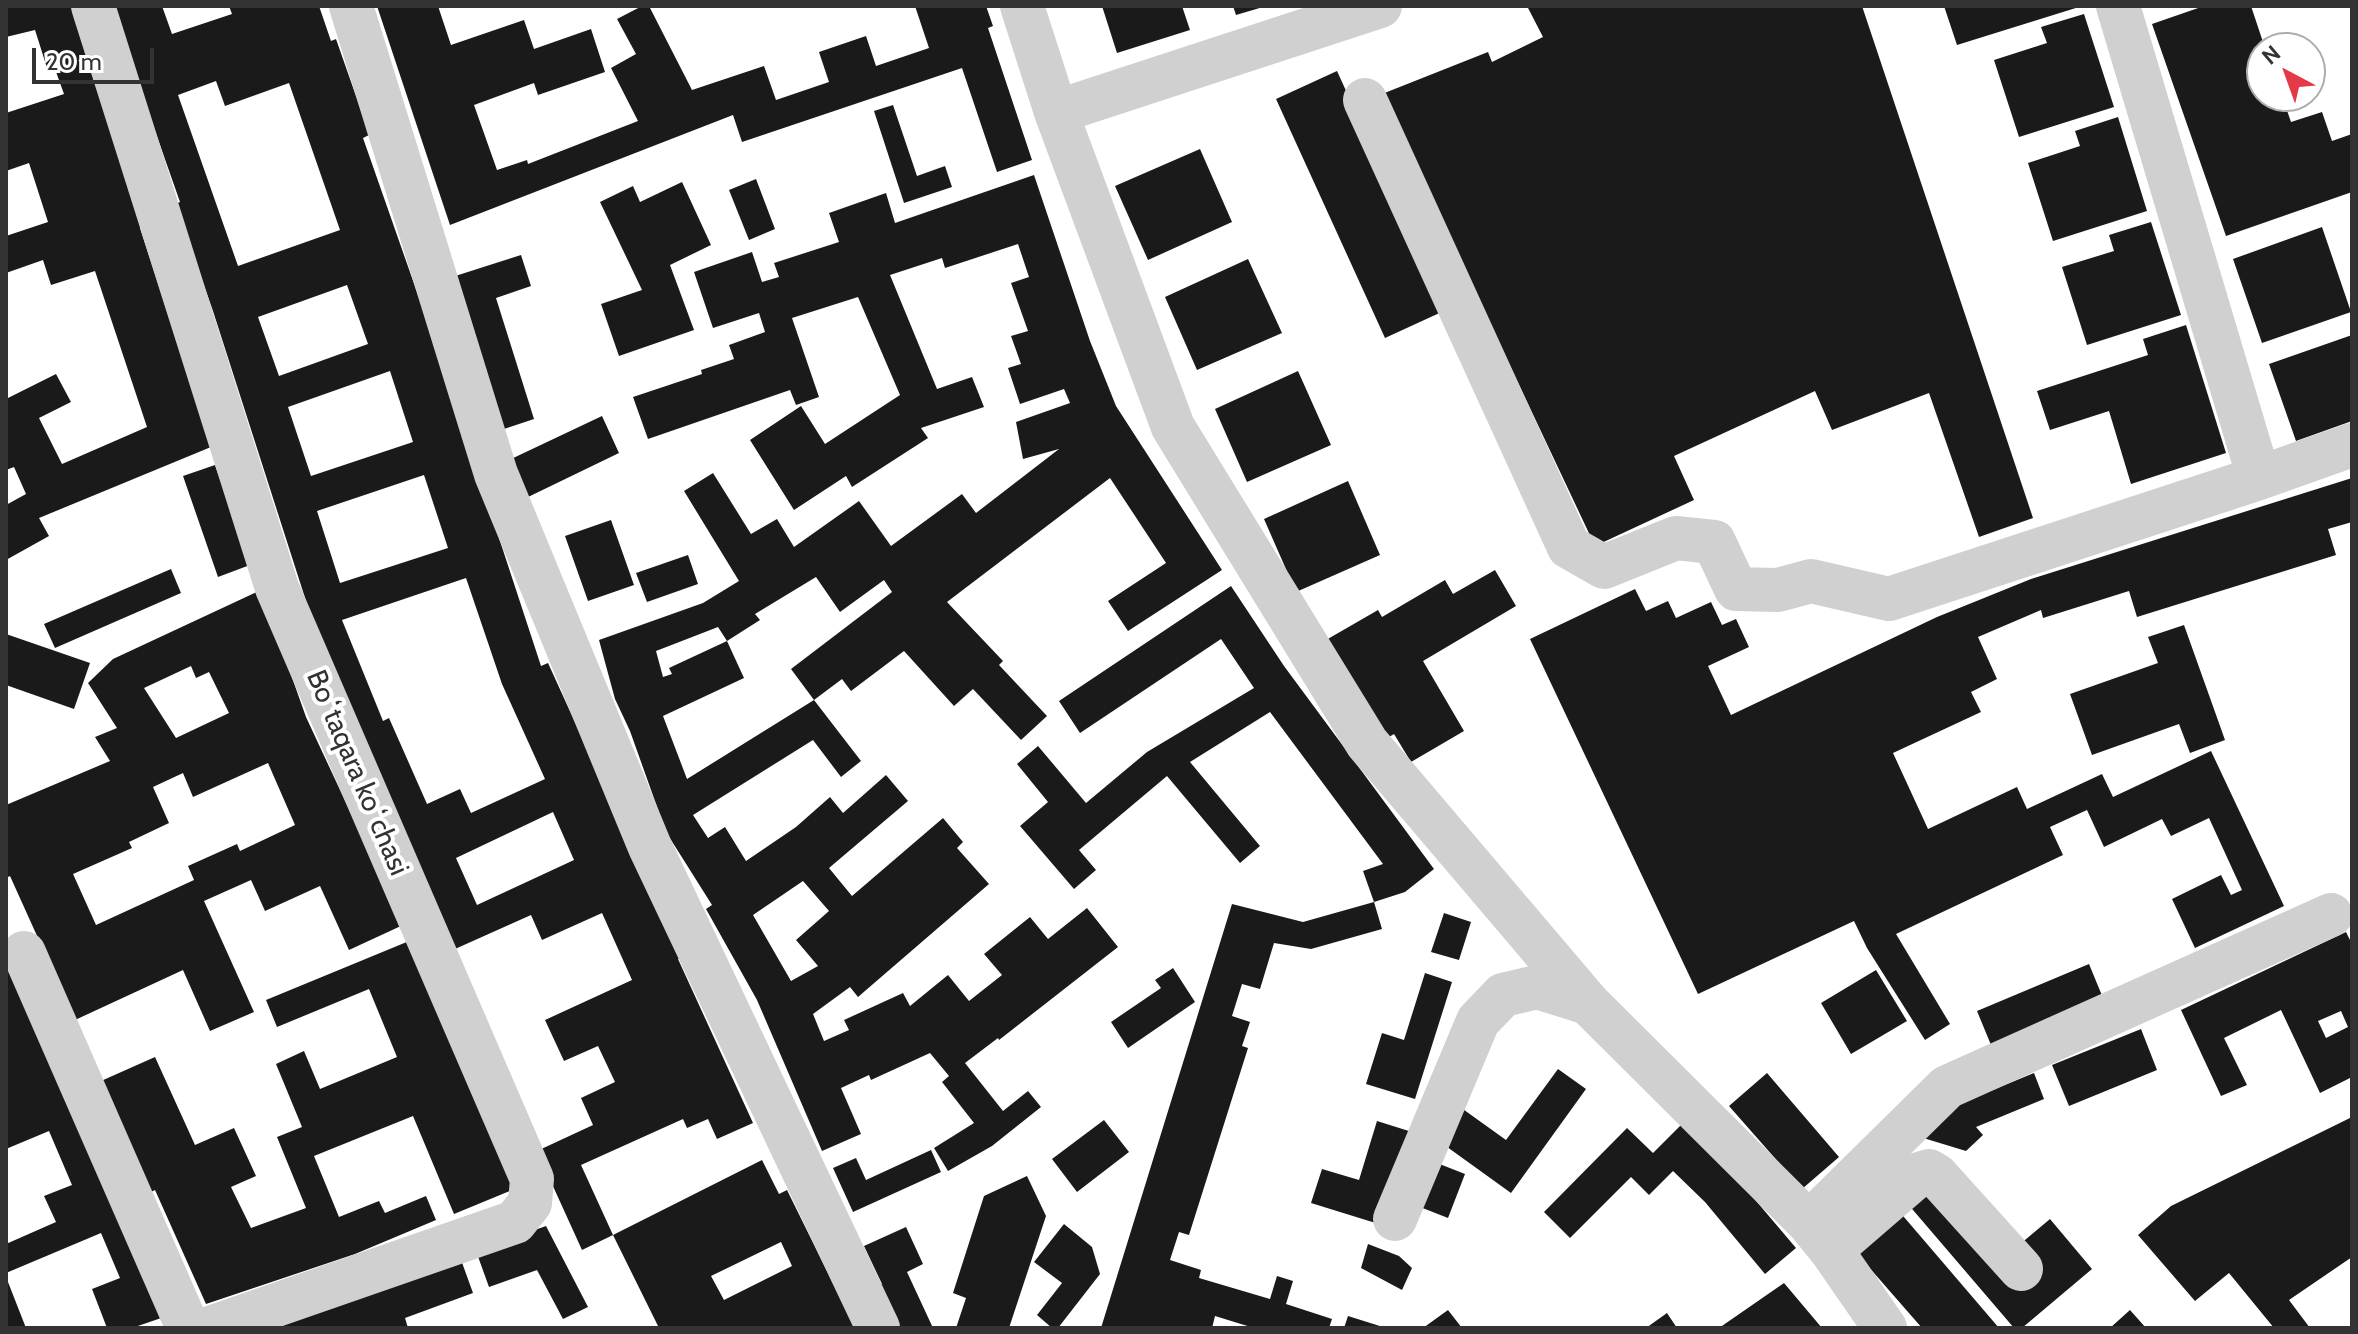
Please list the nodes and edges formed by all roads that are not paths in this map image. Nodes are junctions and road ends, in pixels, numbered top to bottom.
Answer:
1 (93, 6) edge
2 (351, 6) edge
3 (1022, 6) edge
4 (1380, 6) edge
5 (2118, 6) edge
6 (1365, 100) dead end
7 (1056, 112) junction
8 (2352, 445) edge
9 (2259, 478) junction
10 (2331, 915) dead end
11 (24, 953) dead end
12 (1588, 1003) junction
13 (1395, 1219) dead end
14 (1820, 1236) junction
15 (2021, 1269) dead end
16 (188, 1328) edge
17 (210, 1328) edge
18 (878, 1328) edge
19 (1885, 1328) edge

1 - 17 street, Boʻtaqara koʻchasi
2 - 18 street
3 - 7 street
4 - 7 street
5 - 9 street
6 - 9 street
7 - 12 street
8 - 9 street
10 - 14 street
11 - 16 street
12 - 13 street
12 - 14 street
14 - 15 street
14 - 19 street

